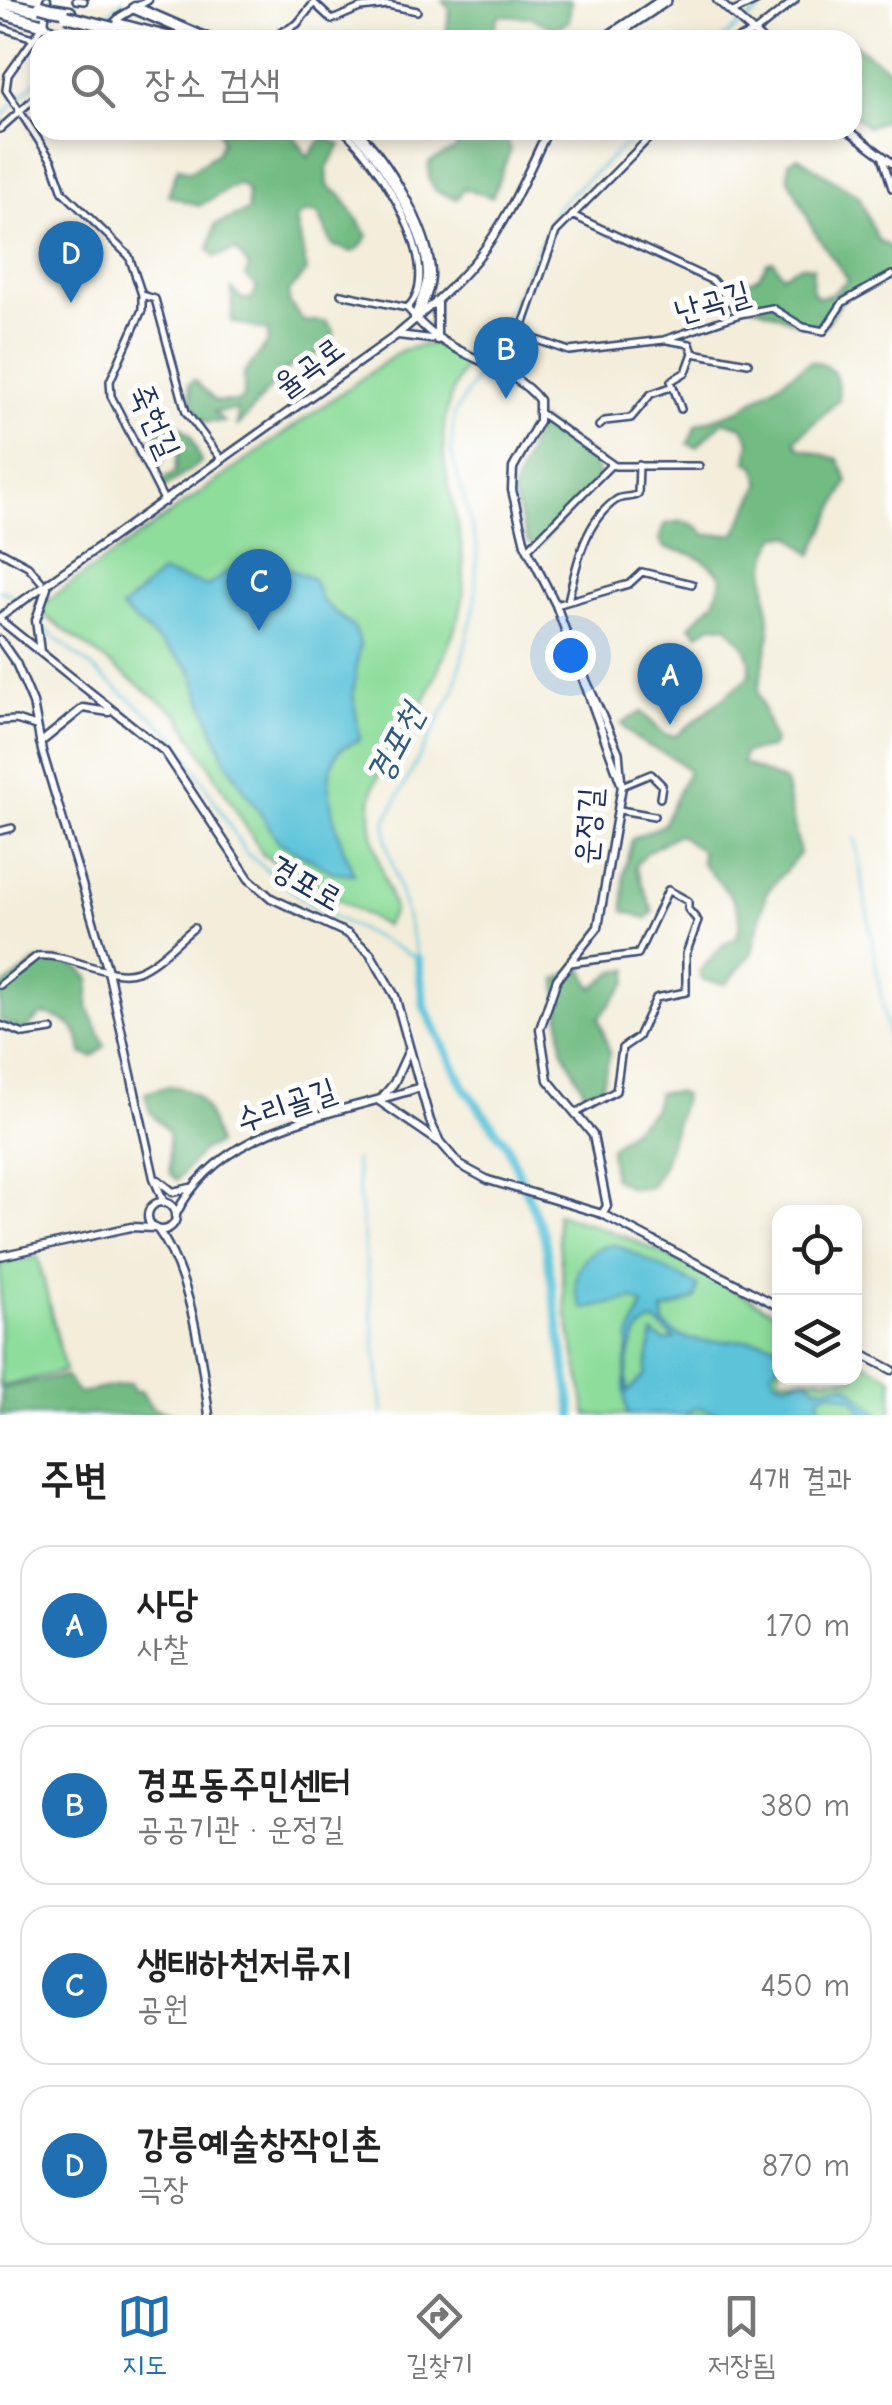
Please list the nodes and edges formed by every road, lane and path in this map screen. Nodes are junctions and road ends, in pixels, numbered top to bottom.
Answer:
1 (12, 0) edge
2 (76, 0) edge
3 (148, 0) edge
4 (665, 0) edge
5 (717, 0) edge
6 (758, 0) edge
7 (796, 0) edge
8 (84, 1) edge
9 (315, 1) edge
10 (0, 2) edge
11 (46, 8) edge
12 (135, 8) junction
13 (418, 11) dead end
14 (0, 12) edge
15 (735, 14) junction
16 (26, 20) junction
17 (44, 25) junction
18 (0, 26) edge
19 (115, 26) junction
20 (752, 29) joint
21 (39, 30) edge
22 (53, 30) edge
23 (109, 30) edge
24 (128, 30) edge
25 (133, 30) edge
26 (186, 30) edge
27 (286, 30) edge
28 (622, 30) edge
29 (30, 34) edge
30 (30, 37) edge
31 (30, 39) edge
32 (30, 101) edge
33 (18, 110) junction
34 (30, 128) edge
35 (0, 129) edge
36 (38, 140) edge
37 (354, 140) edge
38 (363, 140) edge
39 (543, 140) edge
40 (646, 140) edge
41 (860, 140) edge
42 (884, 159) junction
43 (892, 163) edge
44 (892, 188) edge
45 (572, 215) junction
46 (892, 276) edge
47 (341, 294) dead end
48 (142, 295) junction
49 (437, 302) junction
50 (408, 308) junction
51 (740, 314) junction
52 (416, 318) junction
53 (397, 334) junction
54 (520, 334) junction
55 (435, 340) junction
56 (664, 340) junction
57 (692, 353) junction
58 (748, 362) dead end
59 (498, 372) junction
60 (671, 387) junction
61 (681, 408) dead end
62 (540, 414) junction
63 (600, 426) dead end
64 (222, 460) junction
65 (612, 465) junction
66 (639, 465) junction
67 (699, 466) dead end
68 (165, 502) junction
69 (528, 549) junction
70 (0, 552) edge
71 (45, 583) junction
72 (692, 584) dead end
73 (568, 601) junction
74 (556, 605) junction
75 (0, 619) edge
76 (1, 643) edge
77 (41, 654) junction
78 (115, 715) junction
79 (0, 722) edge
80 (35, 722) junction
81 (55, 727) junction
82 (40, 744) junction
83 (622, 786) junction
84 (660, 798) dead end
85 (620, 810) junction
86 (654, 816) dead end
87 (12, 828) dead end
88 (0, 831) edge
89 (194, 928) dead end
90 (569, 963) junction
91 (108, 971) junction
92 (0, 985) edge
93 (0, 1024) edge
94 (52, 1030) dead end
95 (409, 1050) junction
96 (418, 1088) junction
97 (379, 1101) junction
98 (576, 1112) junction
99 (440, 1142) junction
100 (153, 1175) junction
101 (189, 1191) junction
102 (165, 1203) junction
103 (150, 1210) junction
104 (602, 1214) junction
105 (175, 1220) junction
106 (131, 1227) junction
107 (156, 1229) junction
108 (172, 1250) junction
109 (0, 1256) edge
110 (772, 1303) edge
111 (862, 1354) edge
112 (892, 1370) edge
113 (209, 1415) edge

1 - 11 main road
2 - 8 street
3 - 12 street
4 - 28 highway
5 - 15 street
6 - 15 street
7 - 20 street
9 - 13 street
9 - 27 street
10 - 11 main road
11 - 17 street
11 - 19 main road, bridge
12 - 23 street
12 - 26 main road
14 - 16 main road
15 - 20 street
16 - 17 main road
16 - 29 main road
17 - 21 street
17 - 22 street
18 - 30 street
19 - 24 main road
19 - 25 main road
31 - 33 street
32 - 33 street
33 - 34 street
33 - 35 street
36 - 48 street
37 - 50 street
38 - 52 main road
39 - 49 street, 율곡로
40 - 45 street
41 - 42 street
42 - 43 street
42 - 44 street
45 - 51 street
45 - 54 street
46 - 51 street, 난곡길
47 - 50 street
48 - 64 street
48 - 68 street, 죽헌길
49 - 52 street, 율곡로
49 - 55 street
50 - 52 street
51 - 56 street, 난곡길
52 - 53 street, 율곡로
52 - 55 street
53 - 55 street
53 - 64 street, 율곡로
54 - 56 street, 난곡길
54 - 59 street
55 - 59 street
56 - 57 street
57 - 58 street
57 - 60 street
59 - 62 street
60 - 61 street
60 - 63 street
62 - 65 street
62 - 69 street, 운정길
64 - 68 street, 율곡로
65 - 66 street
65 - 69 street
66 - 67 street
66 - 73 street
68 - 71 street, 율곡로
69 - 74 street, 운정길
70 - 71 street
71 - 75 street, 율곡로
71 - 77 street
72 - 73 street
73 - 74 street
74 - 83 street, 운정길
75 - 77 street, 경포로
76 - 80 street
77 - 78 street, 경포로
78 - 81 street
78 - 95 street, 경포로
79 - 80 street
80 - 81 street
80 - 82 street
81 - 82 street
82 - 91 street
83 - 84 street
83 - 85 street, 운정길
85 - 86 street
85 - 90 street, 운정길
87 - 88 street
89 - 91 street
90 - 98 street, 운정길
90 - 98 street
91 - 92 street
91 - 100 street
93 - 94 street
95 - 96 street, 경포로
95 - 97 street
96 - 97 street, 수리골길
96 - 99 street, 경포로
97 - 99 street
97 - 101 street, 수리골길
98 - 104 street, 운정길
99 - 104 street, 경포로
100 - 101 street
100 - 102 street
100 - 103 street
101 - 102 street, 수리골길
101 - 105 street, 수리골길
102 - 103 street, 수리골길
102 - 105 street
103 - 106 street
103 - 107 street
104 - 110 street, 경포로
105 - 107 street
105 - 108 street
106 - 107 street
106 - 109 street
107 - 108 street
108 - 113 street
111 - 112 street

